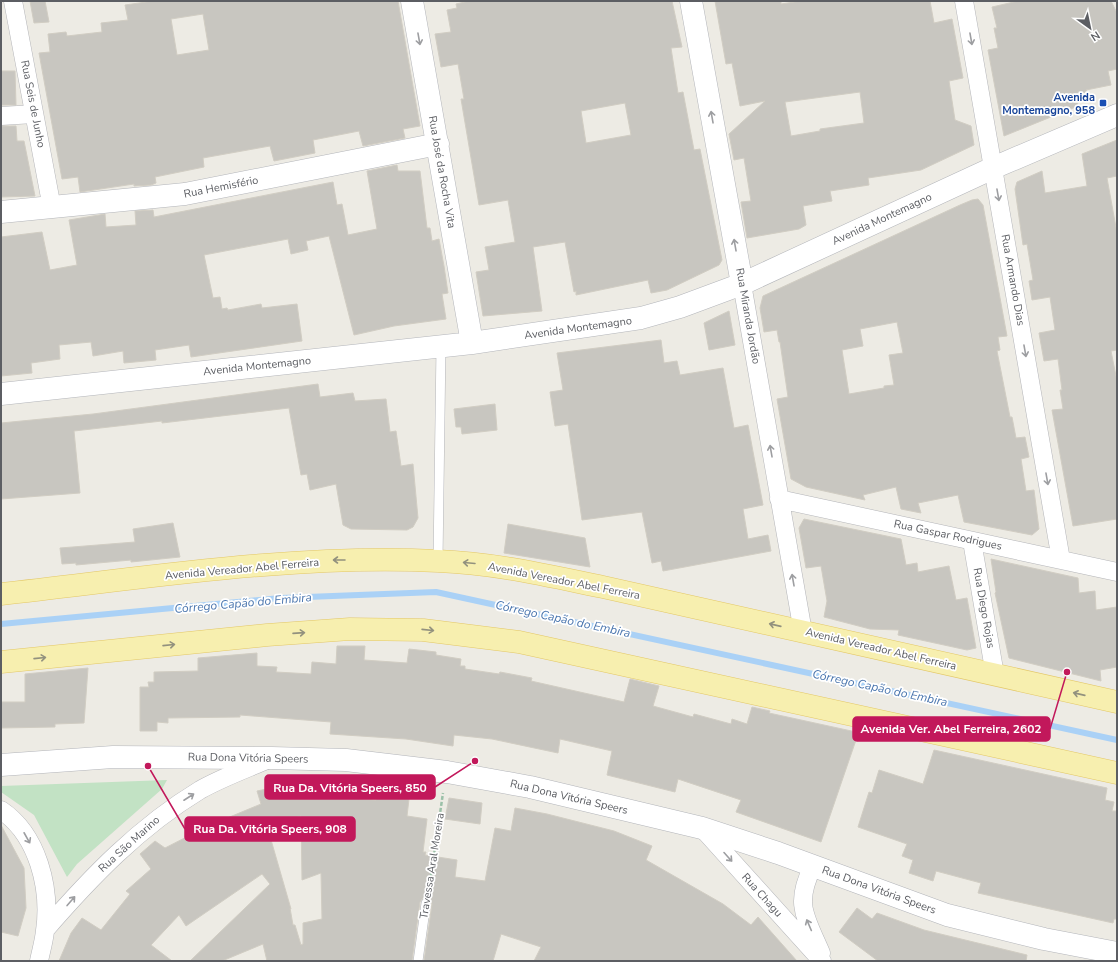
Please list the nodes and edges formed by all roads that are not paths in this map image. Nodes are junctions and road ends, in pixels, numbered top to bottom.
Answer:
1 (13, 1) edge
2 (412, 1) edge
3 (691, 1) edge
4 (964, 1) edge
5 (34, 114) junction
6 (1117, 115) edge
7 (1, 116) edge
8 (438, 144) junction
9 (993, 168) junction
10 (52, 208) junction
11 (1, 212) edge
12 (742, 284) junction
13 (472, 343) junction
14 (441, 346) junction
15 (1, 394) edge
16 (779, 499) junction
17 (972, 541) junction
18 (1061, 560) junction
19 (438, 561) junction
20 (1117, 572) edge
21 (1, 594) edge
22 (803, 632) junction
23 (1, 662) edge
24 (995, 675) junction
25 (1117, 702) edge
26 (272, 758) junction
27 (1, 765) edge
28 (1117, 773) edge
29 (1, 810) edge
30 (702, 828) junction
31 (813, 866) junction
32 (426, 903) road end
33 (45, 930) junction
34 (1117, 953) edge
35 (39, 961) edge
36 (418, 961) edge
37 (823, 961) edge

1 - 5 street, Rua Seis de Junho
2 -> 8 street, Rua José da Rocha Vita
12 -> 3 street, Rua Miranda Jordão
4 -> 9 street, Rua Armando Dias
5 - 7 street
5 - 10 street, Rua Seis de Junho
6 - 9 street, Avenida Montemagno
8 - 10 street, Rua Hemisfério
8 - 13 street, Rua José da Rocha Vita
9 - 12 street, Avenida Montemagno
9 -> 18 street, Rua Armando Dias
10 - 11 street, Rua Hemisfério
12 - 13 street, Avenida Montemagno
16 -> 12 street, Rua Miranda Jordão
13 - 14 street, Avenida Montemagno
14 - 15 street, Avenida Montemagno
14 - 19 lane
16 - 17 street, Rua Gaspar Rodrigues
22 -> 16 street, Rua Miranda Jordão
17 - 18 street, Rua Gaspar Rodrigues
17 - 24 street, Rua Diego Rojas
18 - 20 street, Rua Gaspar Rodrigues
19 -> 21 main road, Avenida Vereador Abel Ferreira
22 -> 19 main road, Avenida Vereador Abel Ferreira
22 - 24 main road, Avenida Vereador Abel Ferreira
23 -> 28 main road
25 -> 24 main road, Avenida Vereador Abel Ferreira
26 - 27 street, Rua Dona Vitória Speers
26 - 30 street, Rua Dona Vitória Speers
33 -> 26 street, Rua São Marino
29 -> 33 street
30 - 31 street, Rua Dona Vitória Speers
30 -> 37 street, Rua Chagu
31 - 34 street, Rua Dona Vitória Speers
37 -> 31 street, Rua Chagu
32 - 36 lane, Travessa Aral Moreira
33 - 35 street

